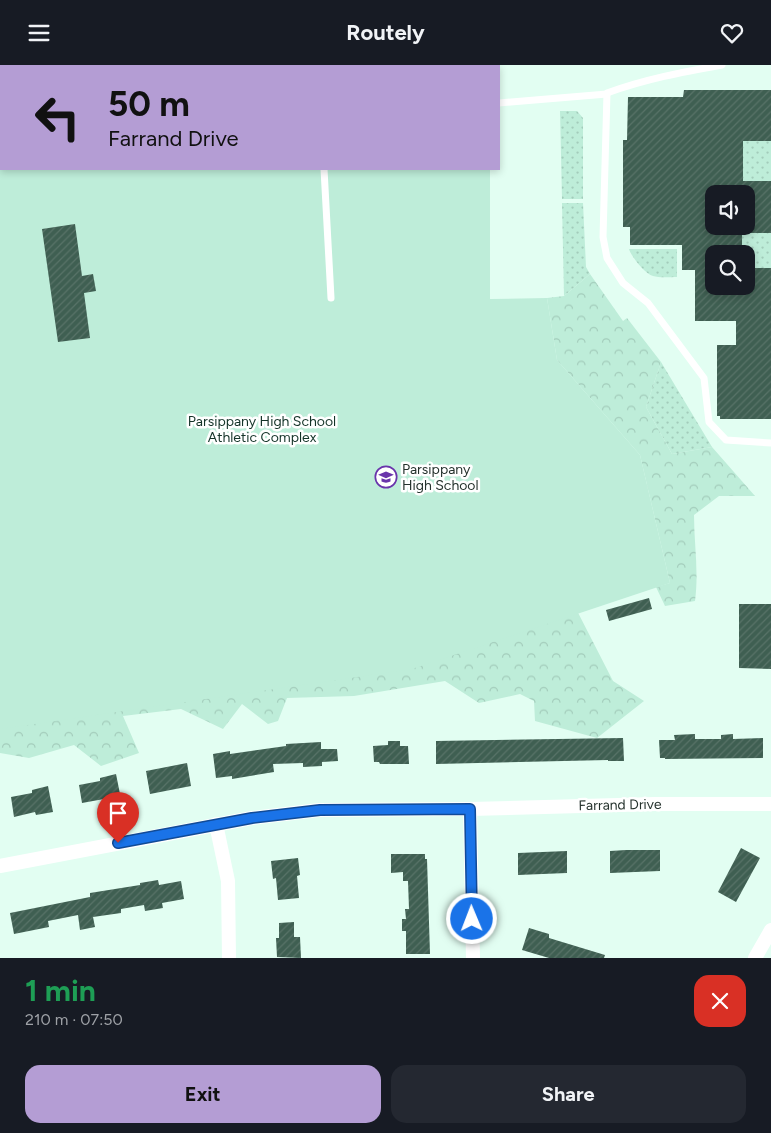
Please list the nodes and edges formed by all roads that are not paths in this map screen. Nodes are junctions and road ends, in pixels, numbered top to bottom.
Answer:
1 (722, 65) edge
2 (607, 94) junction
3 (500, 103) edge
4 (324, 170) edge
5 (330, 298) dead end
6 (771, 443) edge
7 (771, 804) edge
8 (470, 809) junction
9 (216, 824) junction
10 (0, 866) edge
11 (771, 930) edge
12 (229, 958) edge
13 (473, 958) edge
14 (755, 958) edge

1 - 2 lane
2 - 3 lane
2 - 6 lane
4 - 5 lane
7 - 8 street, Farrand Drive
8 - 9 street, Farrand Drive
8 - 13 street
9 - 10 street, Farrand Drive
9 - 12 street
11 - 14 street

